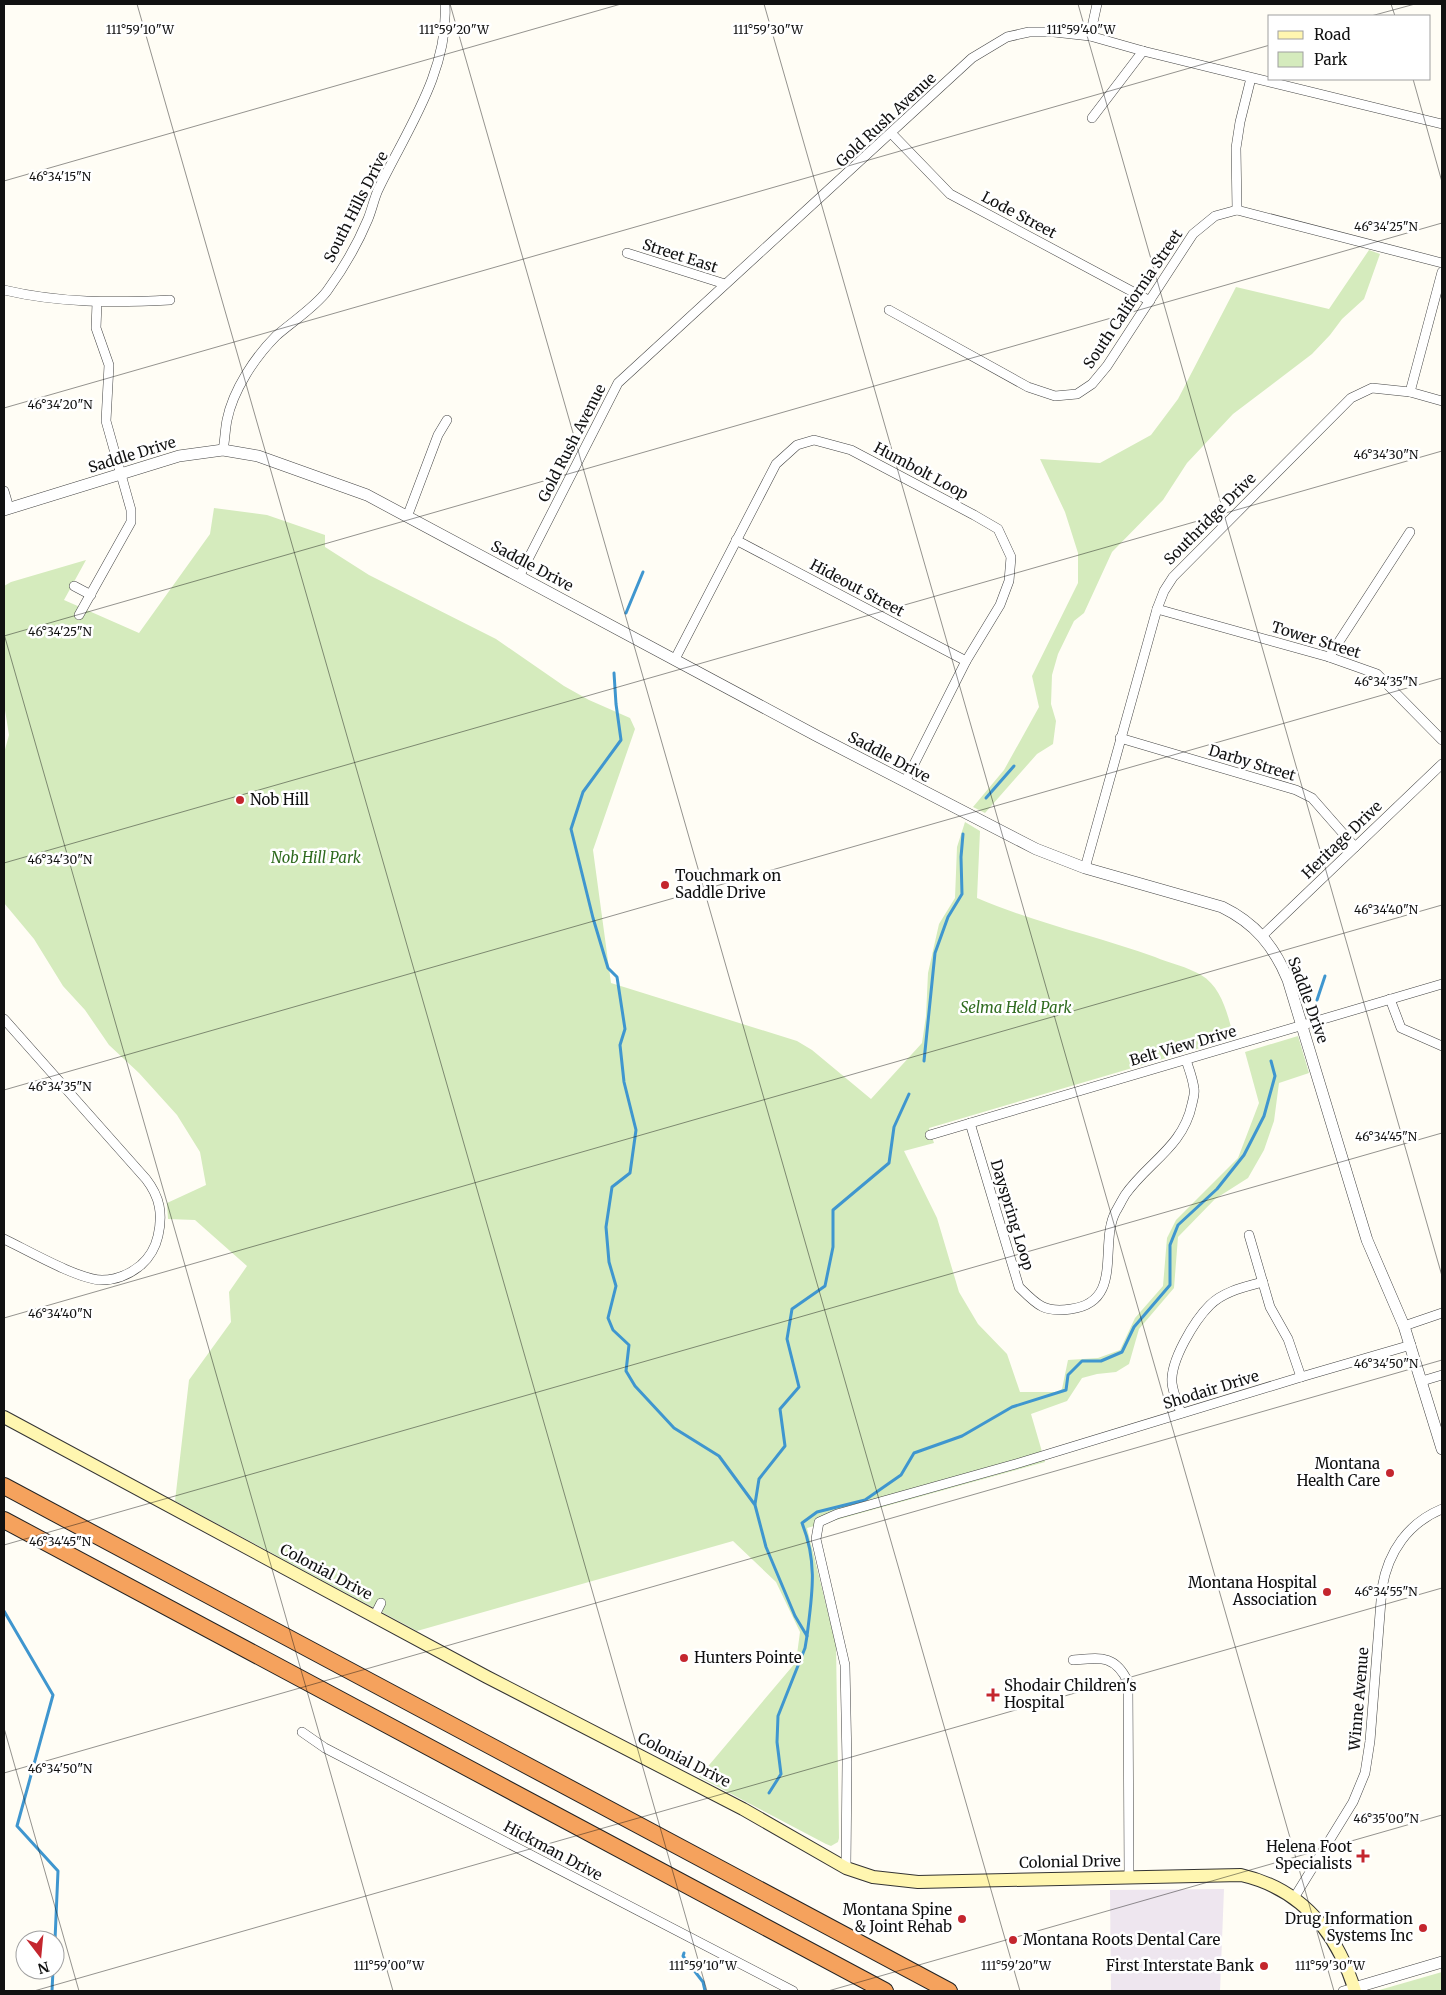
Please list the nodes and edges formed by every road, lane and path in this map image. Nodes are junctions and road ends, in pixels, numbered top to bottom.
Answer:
1 (445, 4) edge
2 (1097, 4) edge
3 (1090, 36) junction
4 (1143, 51) junction
5 (1251, 78) junction
6 (1092, 118) dead end
7 (1442, 124) edge
8 (892, 134) junction
9 (1237, 210) junction
10 (628, 253) dead end
11 (1442, 262) edge
12 (1442, 272) edge
13 (725, 284) junction
14 (4, 290) edge
15 (170, 300) dead end
16 (1150, 301) junction
17 (97, 303) junction
18 (889, 310) dead end
19 (1410, 392) junction
20 (1442, 401) edge
21 (447, 420) dead end
22 (223, 450) junction
23 (120, 473) junction
24 (4, 492) edge
25 (6, 509) edge
26 (407, 517) junction
27 (1410, 532) dead end
28 (736, 540) junction
29 (519, 577) junction
30 (74, 586) dead end
31 (91, 595) junction
32 (1157, 609) junction
33 (79, 615) dead end
34 (1328, 657) junction
35 (675, 660) junction
36 (966, 661) junction
37 (1120, 738) junction
38 (1442, 740) edge
39 (1442, 764) edge
40 (905, 782) junction
41 (1355, 847) junction
42 (1085, 868) junction
43 (1262, 936) junction
44 (1442, 984) edge
45 (1390, 999) junction
46 (4, 1019) edge
47 (1303, 1026) junction
48 (1442, 1046) edge
49 (1186, 1060) junction
50 (970, 1123) junction
51 (930, 1135) dead end
52 (1249, 1235) dead end
53 (4, 1239) edge
54 (1263, 1282) junction
55 (1442, 1313) edge
56 (1404, 1326) junction
57 (1411, 1345) junction
58 (1442, 1375) edge
59 (1301, 1376) junction
60 (1422, 1381) junction
61 (1181, 1413) junction
62 (4, 1417) edge
63 (1442, 1449) edge
64 (4, 1486) edge
65 (1442, 1510) edge
66 (4, 1520) edge
67 (381, 1603) dead end
68 (374, 1617) junction
69 (1073, 1660) dead end
70 (302, 1732) dead end
71 (846, 1868) junction
72 (1129, 1877) junction
73 (1294, 1898) junction
74 (1442, 1962) edge
75 (1351, 1990) edge
76 (793, 1991) edge
77 (885, 1991) edge
78 (948, 1991) edge

1 - 22 street, South Hills Drive
2 - 3 street
3 - 4 street, Gold Rush Avenue
3 - 8 street, Gold Rush Avenue
4 - 5 street, Gold Rush Avenue
4 - 6 street
5 - 7 street, Gold Rush Avenue
5 - 9 street
8 - 13 street, Gold Rush Avenue
8 - 16 street, Lode Street
9 - 11 street
9 - 16 street, South California Street
10 - 13 street, Street East
12 - 19 street
13 - 29 street, Gold Rush Avenue
14 - 17 street
15 - 17 street
16 - 18 street, South California Street
17 - 23 street
19 - 20 street, Southridge Drive
19 - 32 street, Southridge Drive
21 - 26 street
22 - 23 street, Saddle Drive
22 - 26 street, Saddle Drive
23 - 25 street, Saddle Drive
23 - 31 street
24 - 25 street
26 - 29 street, Saddle Drive
27 - 34 street
28 - 35 street, Humbolt Loop
28 - 36 street, Hideout Street
28 - 36 street, Humbolt Loop
29 - 35 street, Saddle Drive
30 - 31 street
31 - 33 street
32 - 34 street, Tower Street
32 - 37 street, Southridge Drive
34 - 38 street, Tower Street
35 - 40 street, Saddle Drive
36 - 40 street, Humbolt Loop
37 - 41 street, Darby Street
37 - 42 street, Southridge Drive
39 - 41 street, Heritage Drive
40 - 42 street, Saddle Drive
41 - 43 street, Heritage Drive
42 - 43 street, Saddle Drive
43 - 47 street, Saddle Drive
44 - 45 street, Belt View Drive
45 - 47 street, Belt View Drive
45 - 48 street
46 - 53 street
47 - 49 street, Belt View Drive
47 - 56 street, Saddle Drive
49 - 50 street, Belt View Drive
49 - 50 street, Dayspring Loop
50 - 51 street, Belt View Drive
52 - 54 street
54 - 59 street
54 - 61 street
55 - 56 street
56 - 57 street, Saddle Drive
57 - 59 street, Shodair Drive
57 - 60 street, Saddle Drive
58 - 60 street
59 - 61 street, Shodair Drive
60 - 63 street, Saddle Drive
61 - 71 street, Shodair Drive
62 - 68 main road, Colonial Drive
64 - 78 highway
65 - 73 street, Winne Avenue
66 - 77 highway
67 - 68 street
68 - 71 main road, Colonial Drive
69 - 72 street
70 - 76 street, Hickman Drive
71 - 72 main road, Colonial Drive
72 - 73 main road, Colonial Drive
73 - 75 main road, Colonial Drive
74 - 75 street

